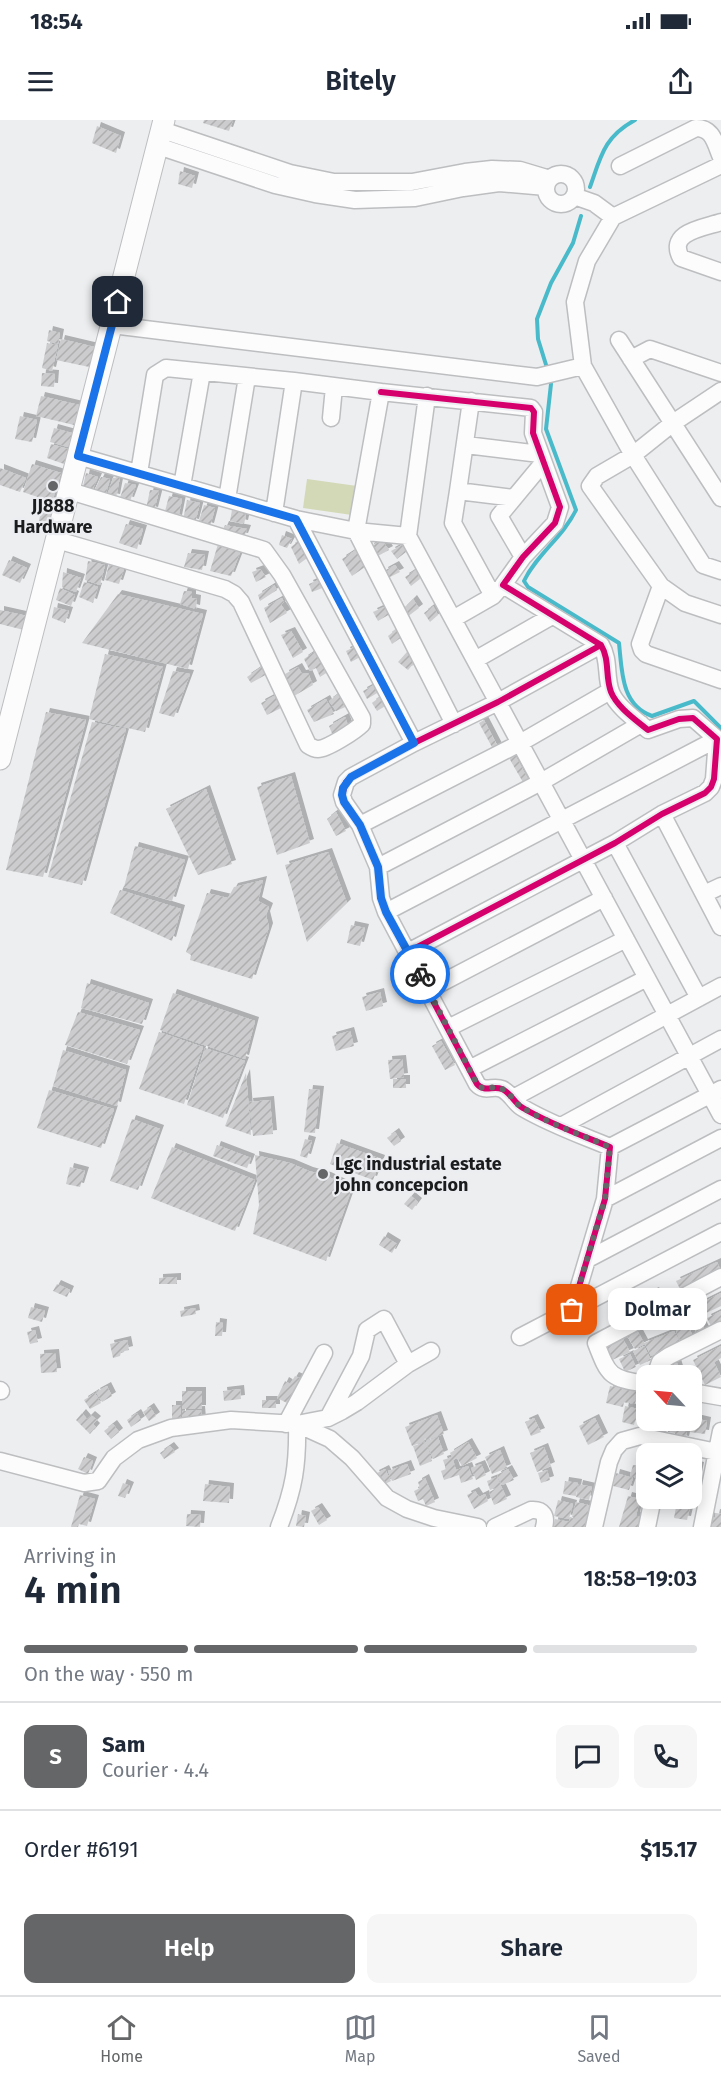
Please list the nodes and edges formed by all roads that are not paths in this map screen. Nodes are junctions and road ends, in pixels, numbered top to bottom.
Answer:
1 (161, 132) edge
2 (721, 157) edge
3 (721, 165) edge
4 (620, 166) dead end
5 (613, 217) junction
6 (721, 222) edge
7 (721, 272) edge
8 (112, 325) junction
9 (619, 340) dead end
10 (631, 359) junction
11 (583, 366) junction
12 (202, 372) junction
13 (721, 373) edge
14 (247, 377) junction
15 (294, 381) junction
16 (334, 387) junction
17 (721, 391) edge
18 (381, 392) junction
19 (427, 396) junction
20 (471, 401) junction
21 (331, 418) dead end
22 (673, 423) junction
23 (466, 445) junction
24 (633, 455) junction
25 (78, 456) junction
26 (542, 459) junction
27 (139, 473) junction
28 (716, 479) edge
29 (182, 486) junction
30 (70, 491) junction
31 (458, 491) junction
32 (514, 498) junction
33 (721, 498) edge
34 (227, 499) junction
35 (274, 513) junction
36 (296, 519) junction
37 (356, 531) junction
38 (408, 536) junction
39 (57, 540) junction
40 (524, 557) junction
41 (721, 571) edge
42 (662, 586) junction
43 (498, 591) junction
44 (721, 615) edge
45 (552, 616) junction
46 (453, 619) junction
47 (601, 645) junction
48 (475, 660) junction
49 (721, 680) edge
50 (610, 691) junction
51 (498, 702) junction
52 (454, 724) junction
53 (641, 724) junction
54 (717, 739) junction
55 (414, 743) junction
56 (520, 743) junction
57 (0, 759) edge
58 (541, 782) junction
59 (662, 814) junction
60 (562, 821) junction
61 (360, 825) junction
62 (615, 843) junction
63 (583, 859) junction
64 (378, 867) junction
65 (721, 886) edge
66 (704, 894) junction
67 (604, 898) junction
68 (386, 912) junction
69 (721, 927) edge
70 (626, 939) junction
71 (408, 952) junction
72 (647, 978) junction
73 (721, 986) edge
74 (428, 990) junction
75 (699, 998) junction
76 (667, 1015) junction
77 (448, 1028) junction
78 (721, 1039) edge
79 (689, 1056) junction
80 (469, 1069) junction
81 (716, 1092) edge
82 (513, 1098) junction
83 (721, 1115) edge
84 (561, 1126) junction
85 (721, 1138) edge
86 (610, 1147) junction
87 (721, 1189) edge
88 (605, 1199) junction
89 (721, 1233) edge
90 (588, 1259) junction
91 (721, 1277) edge
92 (572, 1310) junction
93 (721, 1330) edge
94 (520, 1337) dead end
95 (431, 1351) dead end
96 (324, 1353) dead end
97 (408, 1364) junction
98 (659, 1365) edge
99 (636, 1382) edge
100 (702, 1394) edge
101 (721, 1397) edge
102 (328, 1418) junction
103 (292, 1424) junction
104 (721, 1431) edge
105 (655, 1443) edge
106 (702, 1450) edge
107 (719, 1452) edge
108 (0, 1461) edge
109 (714, 1505) edge
110 (650, 1509) edge
111 (279, 1527) edge
112 (478, 1527) edge
113 (495, 1527) edge
114 (544, 1527) edge
115 (594, 1527) edge
116 (646, 1527) edge
117 (702, 1527) edge

1 - 5 street
1 - 8 main road
2 - 4 street
3 - 5 street
5 - 11 street
6 - 7 street
8 - 11 street
8 - 25 main road
9 - 10 street
10 - 13 street
10 - 22 street
11 - 24 street
12 - 14 street
12 - 27 street
12 - 29 street
14 - 15 street
14 - 34 street
15 - 16 street
15 - 35 street
16 - 18 street
16 - 21 street
17 - 22 street
18 - 19 street
18 - 37 street
19 - 20 street
19 - 38 street
20 - 23 street
20 - 26 street
22 - 24 street
22 - 28 street
23 - 26 street
23 - 31 street
24 - 41 street
24 - 42 street
25 - 27 street
25 - 30 main road
26 - 32 street
26 - 40 street
27 - 29 street
28 - 33 street
29 - 34 street
30 - 39 main road
30 - 39 street
31 - 32 street
31 - 43 street
32 - 40 street
34 - 35 street
35 - 36 street
36 - 37 street
36 - 55 street
37 - 38 street
37 - 52 street
38 - 46 street
39 - 57 main road
40 - 43 street
42 - 44 street
42 - 49 street
43 - 45 street
43 - 46 street
45 - 47 street
45 - 48 street
46 - 48 street
47 - 50 street
47 - 51 street
48 - 51 street
50 - 53 street
50 - 56 street
51 - 52 street
51 - 56 street
52 - 55 street
53 - 54 street
53 - 58 street
54 - 59 street
54 - 60 street
55 - 61 street
56 - 58 street
56 - 61 street
58 - 60 street
58 - 64 street
59 - 62 street
59 - 66 street
60 - 63 street
60 - 68 street
61 - 64 street
62 - 63 street
62 - 75 street
63 - 67 street
63 - 71 street
64 - 68 street
65 - 66 street
66 - 69 street
67 - 70 street
67 - 74 street
68 - 71 street
70 - 72 street
70 - 77 street
71 - 74 street
72 - 76 street
72 - 80 street
73 - 75 street
74 - 77 street
75 - 76 street
76 - 79 street
76 - 82 street
77 - 80 street
78 - 79 street
79 - 81 street
79 - 84 street
80 - 82 street
81 - 83 street
81 - 86 street
82 - 84 street
84 - 86 street
85 - 88 street
86 - 88 street
87 - 90 street
88 - 90 street
89 - 92 street
90 - 92 street
91 - 99 street
92 - 94 street
93 - 98 street
95 - 97 street
96 - 103 street
97 - 102 street
97 - 102 street
100 - 101 street
102 - 103 street
103 - 108 street
103 - 111 street
103 - 112 street
104 - 107 street
105 - 115 street
106 - 107 street
107 - 109 street
109 - 117 street
110 - 116 street
113 - 114 street

